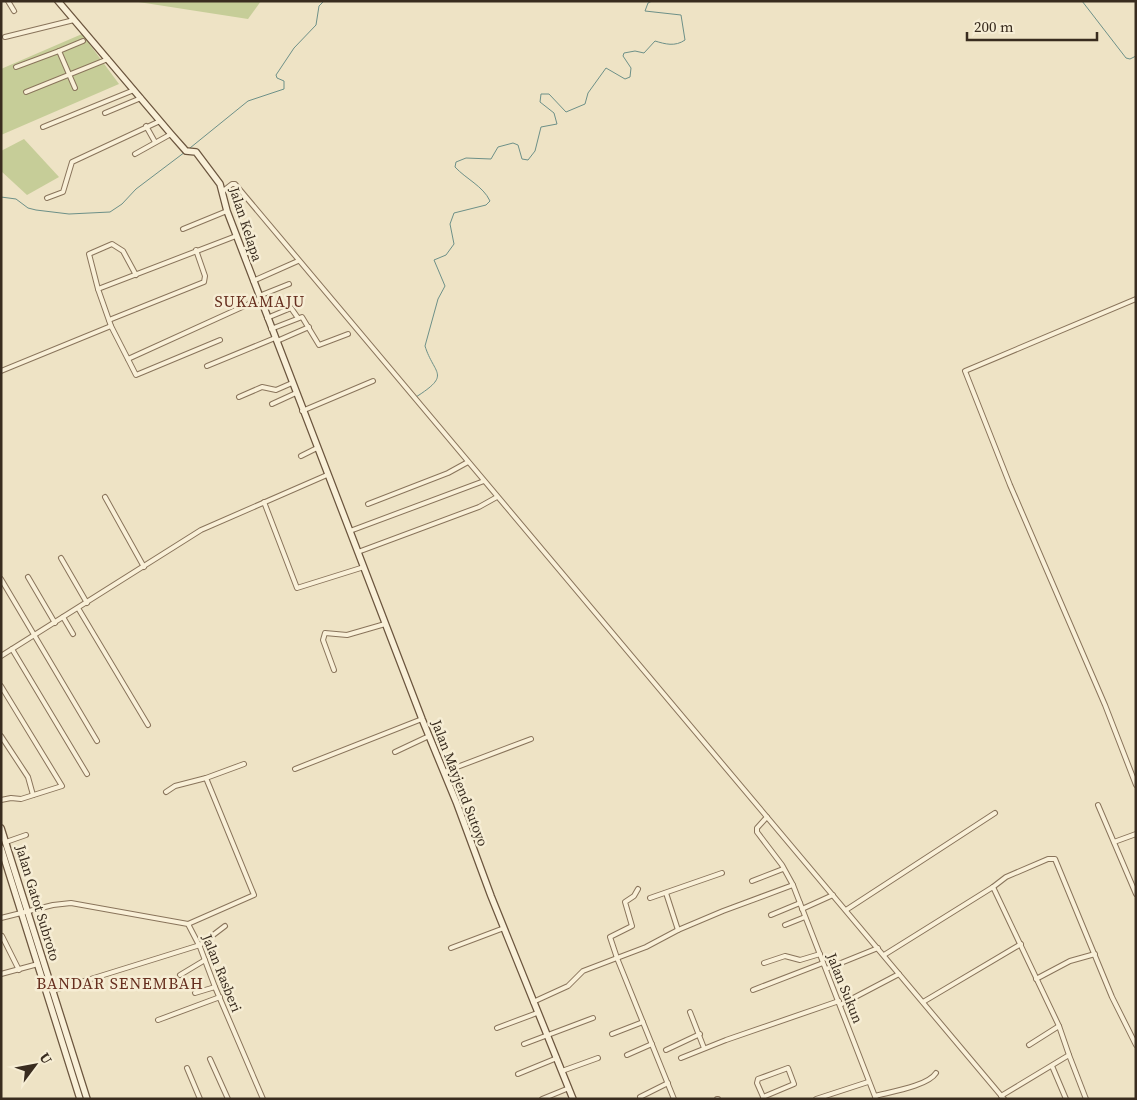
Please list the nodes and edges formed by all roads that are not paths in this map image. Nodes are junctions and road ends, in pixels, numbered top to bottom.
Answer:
1 (8, 1) edge
2 (58, 1) edge
3 (14, 12) dead end
4 (74, 20) junction
5 (4, 37) dead end
6 (83, 41) dead end
7 (59, 51) junction
8 (108, 59) junction
9 (16, 67) dead end
10 (69, 74) junction
11 (75, 88) dead end
12 (134, 90) junction
13 (26, 92) dead end
14 (141, 98) junction
15 (105, 112) dead end
16 (160, 121) junction
17 (146, 126) junction
18 (43, 127) dead end
19 (171, 134) junction
20 (155, 142) junction
21 (135, 154) dead end
22 (223, 191) junction
23 (47, 198) dead end
24 (226, 211) junction
25 (183, 229) dead end
26 (236, 236) junction
27 (196, 250) junction
28 (298, 261) junction
29 (136, 275) junction
30 (253, 281) junction
31 (289, 284) dead end
32 (98, 289) junction
33 (259, 298) junction
34 (1136, 299) edge
35 (267, 318) junction
36 (298, 318) junction
37 (109, 320) junction
38 (111, 326) junction
39 (309, 327) junction
40 (271, 329) junction
41 (348, 334) dead end
42 (220, 340) dead end
43 (275, 340) junction
44 (128, 359) junction
45 (207, 366) dead end
46 (1, 371) edge
47 (373, 381) dead end
48 (292, 383) junction
49 (296, 393) junction
50 (240, 397) dead end
51 (272, 404) dead end
52 (302, 411) junction
53 (317, 448) junction
54 (301, 456) dead end
55 (468, 462) junction
56 (327, 475) junction
57 (484, 481) junction
58 (106, 497) dead end
59 (497, 497) junction
60 (264, 502) junction
61 (368, 504) dead end
62 (350, 532) junction
63 (358, 552) junction
64 (61, 558) dead end
65 (144, 567) junction
66 (364, 567) junction
67 (28, 577) dead end
68 (1, 579) edge
69 (87, 603) junction
70 (78, 608) junction
71 (63, 617) junction
72 (55, 623) junction
73 (385, 624) junction
74 (73, 634) dead end
75 (35, 636) junction
76 (12, 650) junction
77 (2, 655) edge
78 (334, 670) dead end
79 (1, 686) edge
80 (422, 719) junction
81 (148, 725) dead end
82 (1, 736) edge
83 (428, 736) junction
84 (531, 739) dead end
85 (97, 741) dead end
86 (395, 752) dead end
87 (244, 764) dead end
88 (295, 769) dead end
89 (444, 772) junction
90 (87, 774) dead end
91 (206, 778) junction
92 (1136, 785) edge
93 (166, 792) dead end
94 (33, 795) junction
95 (1, 800) edge
96 (1098, 805) dead end
97 (995, 813) dead end
98 (767, 817) junction
99 (1, 828) edge
100 (1136, 834) edge
101 (26, 835) dead end
102 (6, 842) junction
103 (1114, 842) junction
104 (1, 848) edge
105 (784, 869) junction
106 (722, 873) dead end
107 (752, 881) dead end
108 (792, 885) junction
109 (993, 887) junction
110 (638, 889) dead end
111 (666, 893) junction
112 (1136, 894) edge
113 (833, 895) junction
114 (650, 898) dead end
115 (800, 903) junction
116 (802, 909) junction
117 (846, 910) junction
118 (24, 913) junction
119 (771, 915) dead end
120 (805, 917) junction
121 (1, 918) edge
122 (188, 924) junction
123 (786, 925) dead end
124 (225, 926) dead end
125 (504, 928) junction
126 (678, 930) junction
127 (2, 936) edge
128 (1021, 944) junction
129 (200, 946) junction
130 (452, 948) dead end
131 (878, 948) junction
132 (820, 954) junction
133 (1095, 954) junction
134 (884, 955) junction
135 (617, 958) junction
136 (206, 960) junction
137 (764, 963) dead end
138 (823, 963) junction
139 (38, 964) junction
140 (826, 969) junction
141 (19, 970) junction
142 (1, 974) edge
143 (899, 974) junction
144 (180, 975) dead end
145 (1036, 979) junction
146 (215, 987) junction
147 (753, 990) dead end
148 (52, 991) junction
149 (195, 993) dead end
150 (220, 997) junction
151 (533, 1002) junction
152 (923, 1002) junction
153 (840, 1003) junction
154 (690, 1012) dead end
155 (538, 1013) junction
156 (594, 1018) dead end
157 (158, 1020) dead end
158 (643, 1022) junction
159 (1059, 1026) junction
160 (497, 1028) dead end
161 (612, 1034) dead end
162 (700, 1034) junction
163 (547, 1035) junction
164 (524, 1044) dead end
165 (652, 1044) junction
166 (1029, 1045) dead end
167 (1136, 1045) edge
168 (704, 1048) junction
169 (666, 1050) dead end
170 (627, 1054) dead end
171 (1069, 1055) junction
172 (557, 1058) junction
173 (598, 1058) dead end
174 (681, 1058) dead end
175 (210, 1059) dead end
176 (1052, 1066) junction
177 (187, 1068) dead end
178 (562, 1070) junction
179 (936, 1073) dead end
180 (518, 1074) dead end
181 (868, 1082) junction
182 (668, 1083) junction
183 (569, 1088) junction
184 (640, 1097) dead end
185 (875, 1097) edge
186 (1002, 1097) edge
187 (763, 1098) edge
188 (80, 1099) edge
189 (87, 1099) edge
190 (200, 1099) edge
191 (228, 1099) edge
192 (263, 1099) edge
193 (542, 1099) edge
194 (573, 1099) edge
195 (674, 1099) edge
196 (816, 1099) edge
197 (1066, 1099) edge
198 (1086, 1099) edge

1 - 3 street
2 - 4 street, Jalan Kelapa
4 - 5 street
4 - 8 street, Jalan Kelapa
6 - 7 street
7 - 9 street
7 - 10 street
8 - 10 street
8 - 12 street, Jalan Kelapa
10 - 11 street
10 - 13 street
12 - 14 street, Jalan Kelapa
12 - 18 street
14 - 15 street
14 - 16 street, Jalan Kelapa
16 - 17 street
16 - 19 street, Jalan Kelapa
17 - 20 street
17 - 23 street
19 - 20 street
19 - 22 street, Jalan Kelapa
20 - 21 street
22 - 24 street, Jalan Kelapa
22 - 28 street
24 - 25 street
24 - 26 street, Jalan Kelapa
26 - 27 street
26 - 30 street, Jalan Kelapa
27 - 29 street
27 - 37 street
28 - 30 street
28 - 55 street
29 - 32 street
29 - 32 street
30 - 33 street, Jalan Kelapa
31 - 33 street
32 - 37 street
33 - 35 street, Jalan Kelapa
33 - 44 street
34 - 92 street
35 - 36 street
35 - 40 street, Jalan Kelapa
36 - 39 street
36 - 40 street
37 - 38 street
38 - 44 street
38 - 46 street
39 - 41 street
39 - 43 street
40 - 43 street, Jalan Kelapa
42 - 44 street
43 - 45 street
43 - 48 street, Jalan Kelapa
47 - 52 street
48 - 49 street, Jalan Kelapa
48 - 50 street
49 - 51 street
49 - 52 street, Jalan Kelapa
52 - 53 street, Jalan Kelapa
53 - 54 street
53 - 56 street, Jalan Kelapa
55 - 57 street
55 - 61 street
56 - 60 street
56 - 62 street, Jalan Mayjend Sutoyo
57 - 59 street
57 - 62 street
58 - 65 street
59 - 63 street
59 - 98 street
60 - 65 street
60 - 66 street
62 - 63 street, Jalan Mayjend Sutoyo
63 - 66 street, Jalan Mayjend Sutoyo
64 - 69 street
65 - 69 street
66 - 73 street, Jalan Mayjend Sutoyo
67 - 72 street
68 - 75 street
69 - 70 street
70 - 71 street
70 - 81 street
71 - 72 street
71 - 74 street
72 - 75 street
73 - 78 street
73 - 80 street, Jalan Mayjend Sutoyo
75 - 76 street
75 - 85 street
76 - 77 street
76 - 90 street
79 - 94 street
80 - 83 street, Jalan Mayjend Sutoyo
80 - 88 street
82 - 94 street
83 - 86 street
83 - 89 street, Jalan Mayjend Sutoyo
84 - 89 street
87 - 91 street
89 - 125 street, Jalan Mayjend Sutoyo
91 - 93 street
91 - 122 street
94 - 95 street
96 - 103 street
97 - 117 street
98 - 105 street, Jalan Sukun
98 - 113 street
99 - 102 street, Jalan Gatot Subroto
100 - 103 street
101 - 102 street
102 - 118 street, Jalan Gatot Subroto
103 - 112 street
104 - 118 street
105 - 107 street
105 - 108 street, Jalan Sukun
106 - 111 street
108 - 115 street, Jalan Sukun
108 - 126 street
109 - 128 street
109 - 133 street
109 - 134 street
110 - 135 street
111 - 114 street
111 - 126 street
113 - 116 street
113 - 117 street
115 - 116 street, Jalan Sukun
115 - 119 street
116 - 120 street, Jalan Sukun
117 - 131 street
118 - 121 street, Jalan Rasberi
118 - 122 street, Jalan Rasberi
118 - 139 street
118 - 148 street, Jalan Gatot Subroto
120 - 123 street
120 - 132 street, Jalan Sukun
122 - 129 street, Jalan Rasberi
124 - 129 street
125 - 130 street
125 - 151 street, Jalan Mayjend Sutoyo
126 - 135 street
127 - 141 street
128 - 145 street
128 - 152 street
129 - 136 street, Jalan Rasberi
129 - 148 street
131 - 134 street
131 - 140 street
132 - 137 street
132 - 138 street, Jalan Sukun
133 - 145 street
133 - 167 street
134 - 143 street
135 - 151 street
135 - 158 street
136 - 144 street
136 - 146 street, Jalan Rasberi
138 - 140 street, Jalan Sukun
138 - 147 street
139 - 141 street
139 - 188 street
140 - 153 street, Jalan Sukun
141 - 142 street
143 - 152 street
143 - 153 street
145 - 159 street
146 - 149 street
146 - 150 street, Jalan Rasberi
148 - 189 street, Jalan Gatot Subroto
150 - 157 street
150 - 192 street, Jalan Rasberi
151 - 155 street, Jalan Mayjend Sutoyo
152 - 186 street
153 - 168 street
153 - 181 street, Jalan Sukun
154 - 162 street
155 - 160 street
155 - 163 street, Jalan Mayjend Sutoyo
156 - 163 street
158 - 161 street
158 - 165 street
159 - 166 street
159 - 171 street
162 - 168 street
162 - 169 street
163 - 164 street
163 - 172 street, Jalan Mayjend Sutoyo
165 - 170 street
165 - 182 street
168 - 174 street
171 - 176 street
171 - 198 street
172 - 178 street, Jalan Mayjend Sutoyo
172 - 180 street
173 - 178 street
175 - 191 street
176 - 186 street
176 - 197 street
177 - 190 street
178 - 183 street, Jalan Mayjend Sutoyo
179 - 185 street
181 - 185 street, Jalan Sukun
181 - 196 street
182 - 184 street
182 - 195 street
183 - 193 street
183 - 194 street, Jalan Mayjend Sutoyo
187 - 187 street

